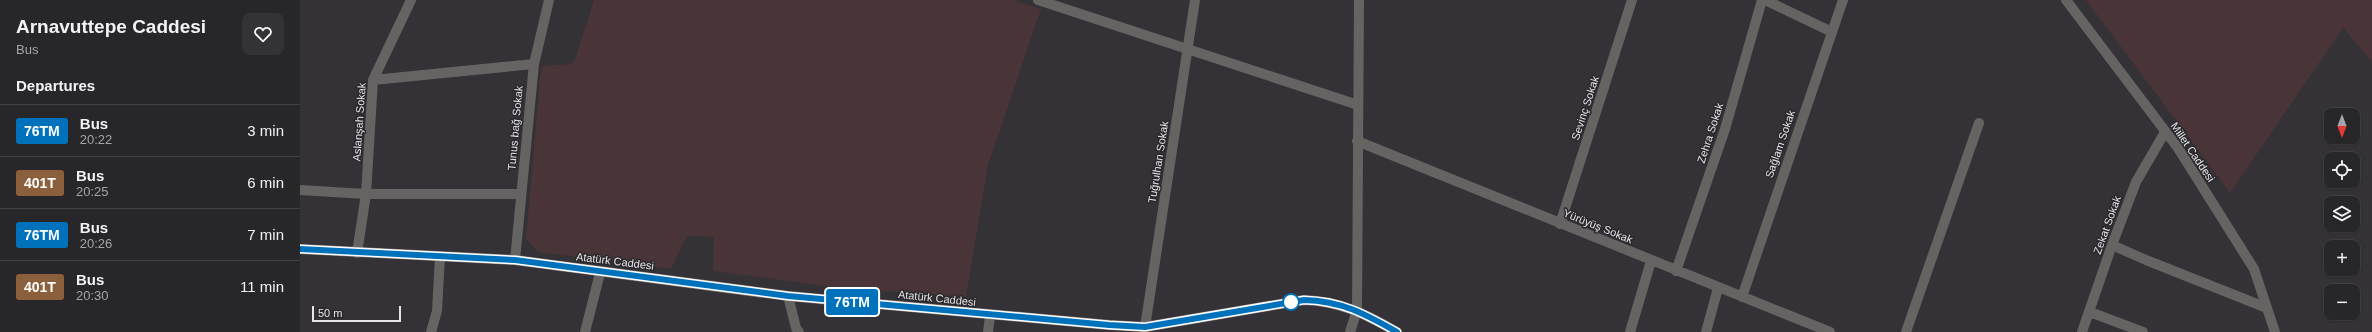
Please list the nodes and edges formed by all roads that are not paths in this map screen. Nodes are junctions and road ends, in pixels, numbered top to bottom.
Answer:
1 (411, 0) edge
2 (549, 0) edge
3 (1038, 0) edge
4 (1195, 0) edge
5 (1359, 0) edge
6 (1632, 0) edge
7 (1763, 0) edge
8 (1843, 0) edge
9 (2066, 0) edge
10 (1832, 32) junction
11 (1186, 49) junction
12 (534, 64) junction
13 (372, 80) junction
14 (1358, 105) junction
15 (1979, 123) dead end
16 (2165, 132) junction
17 (1357, 141) junction
18 (300, 190) edge
19 (366, 194) junction
20 (521, 194) junction
21 (1560, 224) junction
22 (2112, 245) junction
23 (300, 249) edge
24 (357, 253) junction
25 (440, 256) junction
26 (515, 260) junction
27 (1651, 261) junction
28 (1676, 271) junction
29 (600, 273) junction
30 (1718, 288) junction
31 (788, 296) junction
32 (1742, 297) junction
33 (2267, 308) junction
34 (1357, 310) junction
35 (2090, 312) junction
36 (990, 316) junction
37 (1145, 327) junction
38 (1108, 329) edge
39 (431, 332) edge
40 (585, 332) edge
41 (799, 332) edge
42 (988, 332) edge
43 (1350, 332) edge
44 (1397, 332) edge
45 (1630, 332) edge
46 (1706, 332) edge
47 (1830, 332) edge
48 (1906, 332) edge
49 (2082, 332) edge
50 (2143, 332) edge
51 (2275, 332) edge

1 - 13 street, Aslanşah Sokak
2 - 12 street, Tunus bağ Sokak
3 - 11 street
4 - 11 street, Tuğrulhan Sokak
5 - 14 street
6 - 21 street, Sevinç Sokak
7 - 10 street
7 - 28 street, Zehra Sokak
8 - 10 street, Sağlam Sokak
9 - 16 street, Millet Caddesi
10 - 32 street, Sağlam Sokak
11 - 14 street
11 - 37 street, Tuğrulhan Sokak
12 - 13 street
12 - 20 street, Tunus bağ Sokak
13 - 19 street, Aslanşah Sokak
14 - 17 street
15 - 48 street
16 - 22 street, Zekat Sokak
16 - 33 street, Millet Caddesi
17 - 21 street, Yürüyüş Sokak
17 - 34 street
18 - 19 street
19 - 20 street
19 - 24 street, Aslanşah Sokak
20 - 26 street, Tunus bağ Sokak
21 - 27 street, Yürüyüş Sokak
22 - 33 street
22 - 35 street, Zekat Sokak
23 - 24 main road, Atatürk Caddesi
24 - 25 main road, Atatürk Caddesi
25 - 26 main road, Atatürk Caddesi
25 - 39 street
26 - 29 main road, Atatürk Caddesi
27 - 28 street, Yürüyüş Sokak
27 - 45 street
28 - 30 street, Yürüyüş Sokak
29 - 31 main road, Atatürk Caddesi
29 - 40 street
30 - 32 street, Yürüyüş Sokak
30 - 46 street
31 - 36 main road, Atatürk Caddesi
31 - 41 street
32 - 47 street, Yürüyüş Sokak
33 - 51 street, Millet Caddesi
34 - 37 main road, Atatürk Caddesi
34 - 43 street
34 - 44 main road, Atatürk Caddesi
35 - 49 street, Zekat Sokak
35 - 50 street
36 - 38 main road, Atatürk Caddesi
36 - 42 street
37 - 38 main road, Atatürk Caddesi

